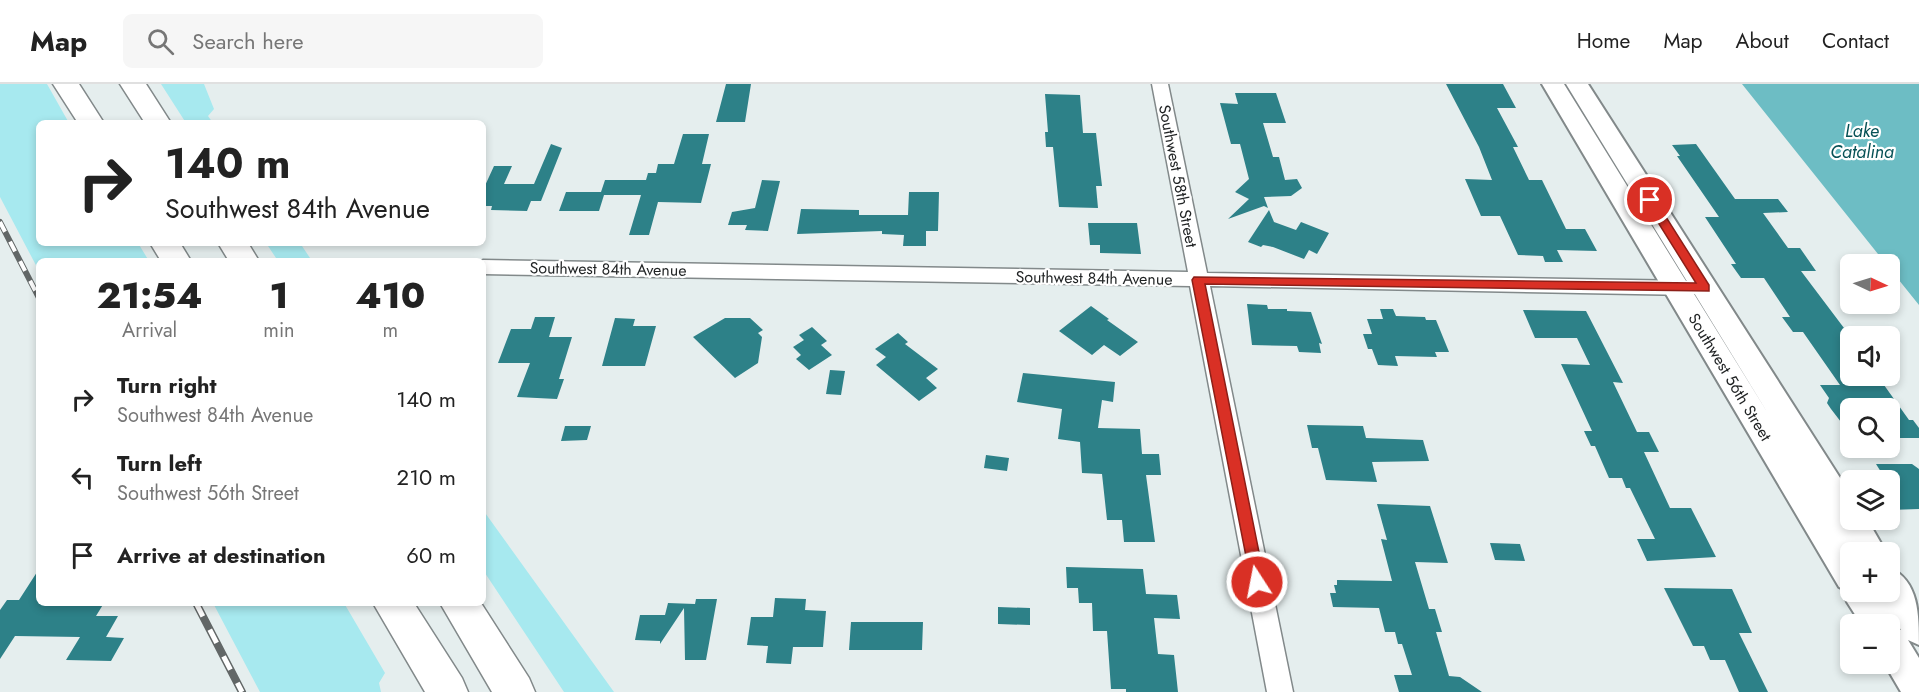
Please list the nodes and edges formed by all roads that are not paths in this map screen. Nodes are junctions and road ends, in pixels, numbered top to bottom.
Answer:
1 (66, 84) edge
2 (133, 84) edge
3 (1160, 84) edge
4 (1553, 84) edge
5 (1577, 84) edge
6 (89, 120) edge
7 (156, 120) edge
8 (486, 267) edge
9 (1198, 280) junction
10 (1676, 288) junction
11 (1705, 288) junction
12 (1864, 542) edge
13 (1840, 559) edge
14 (1900, 599) edge
15 (394, 606) edge
16 (461, 606) edge
17 (1919, 629) edge
18 (1900, 659) edge
19 (1919, 690) edge
20 (448, 692) edge
21 (515, 692) edge
22 (1280, 692) edge

1 - 6 highway
2 - 7 highway
3 - 9 street, Southwest 58th Street
4 - 10 main road, Southwest 56th Street
5 - 11 main road, Southwest 56th Street
8 - 9 street, Southwest 84th Avenue
9 - 10 street, Southwest 84th Avenue
9 - 22 street, Southwest 58th Street
10 - 11 street, Southwest 84th Avenue
10 - 13 main road, Southwest 56th Street
11 - 12 main road, Southwest 56th Street
14 - 17 main road
15 - 20 highway
16 - 21 highway
18 - 19 main road

